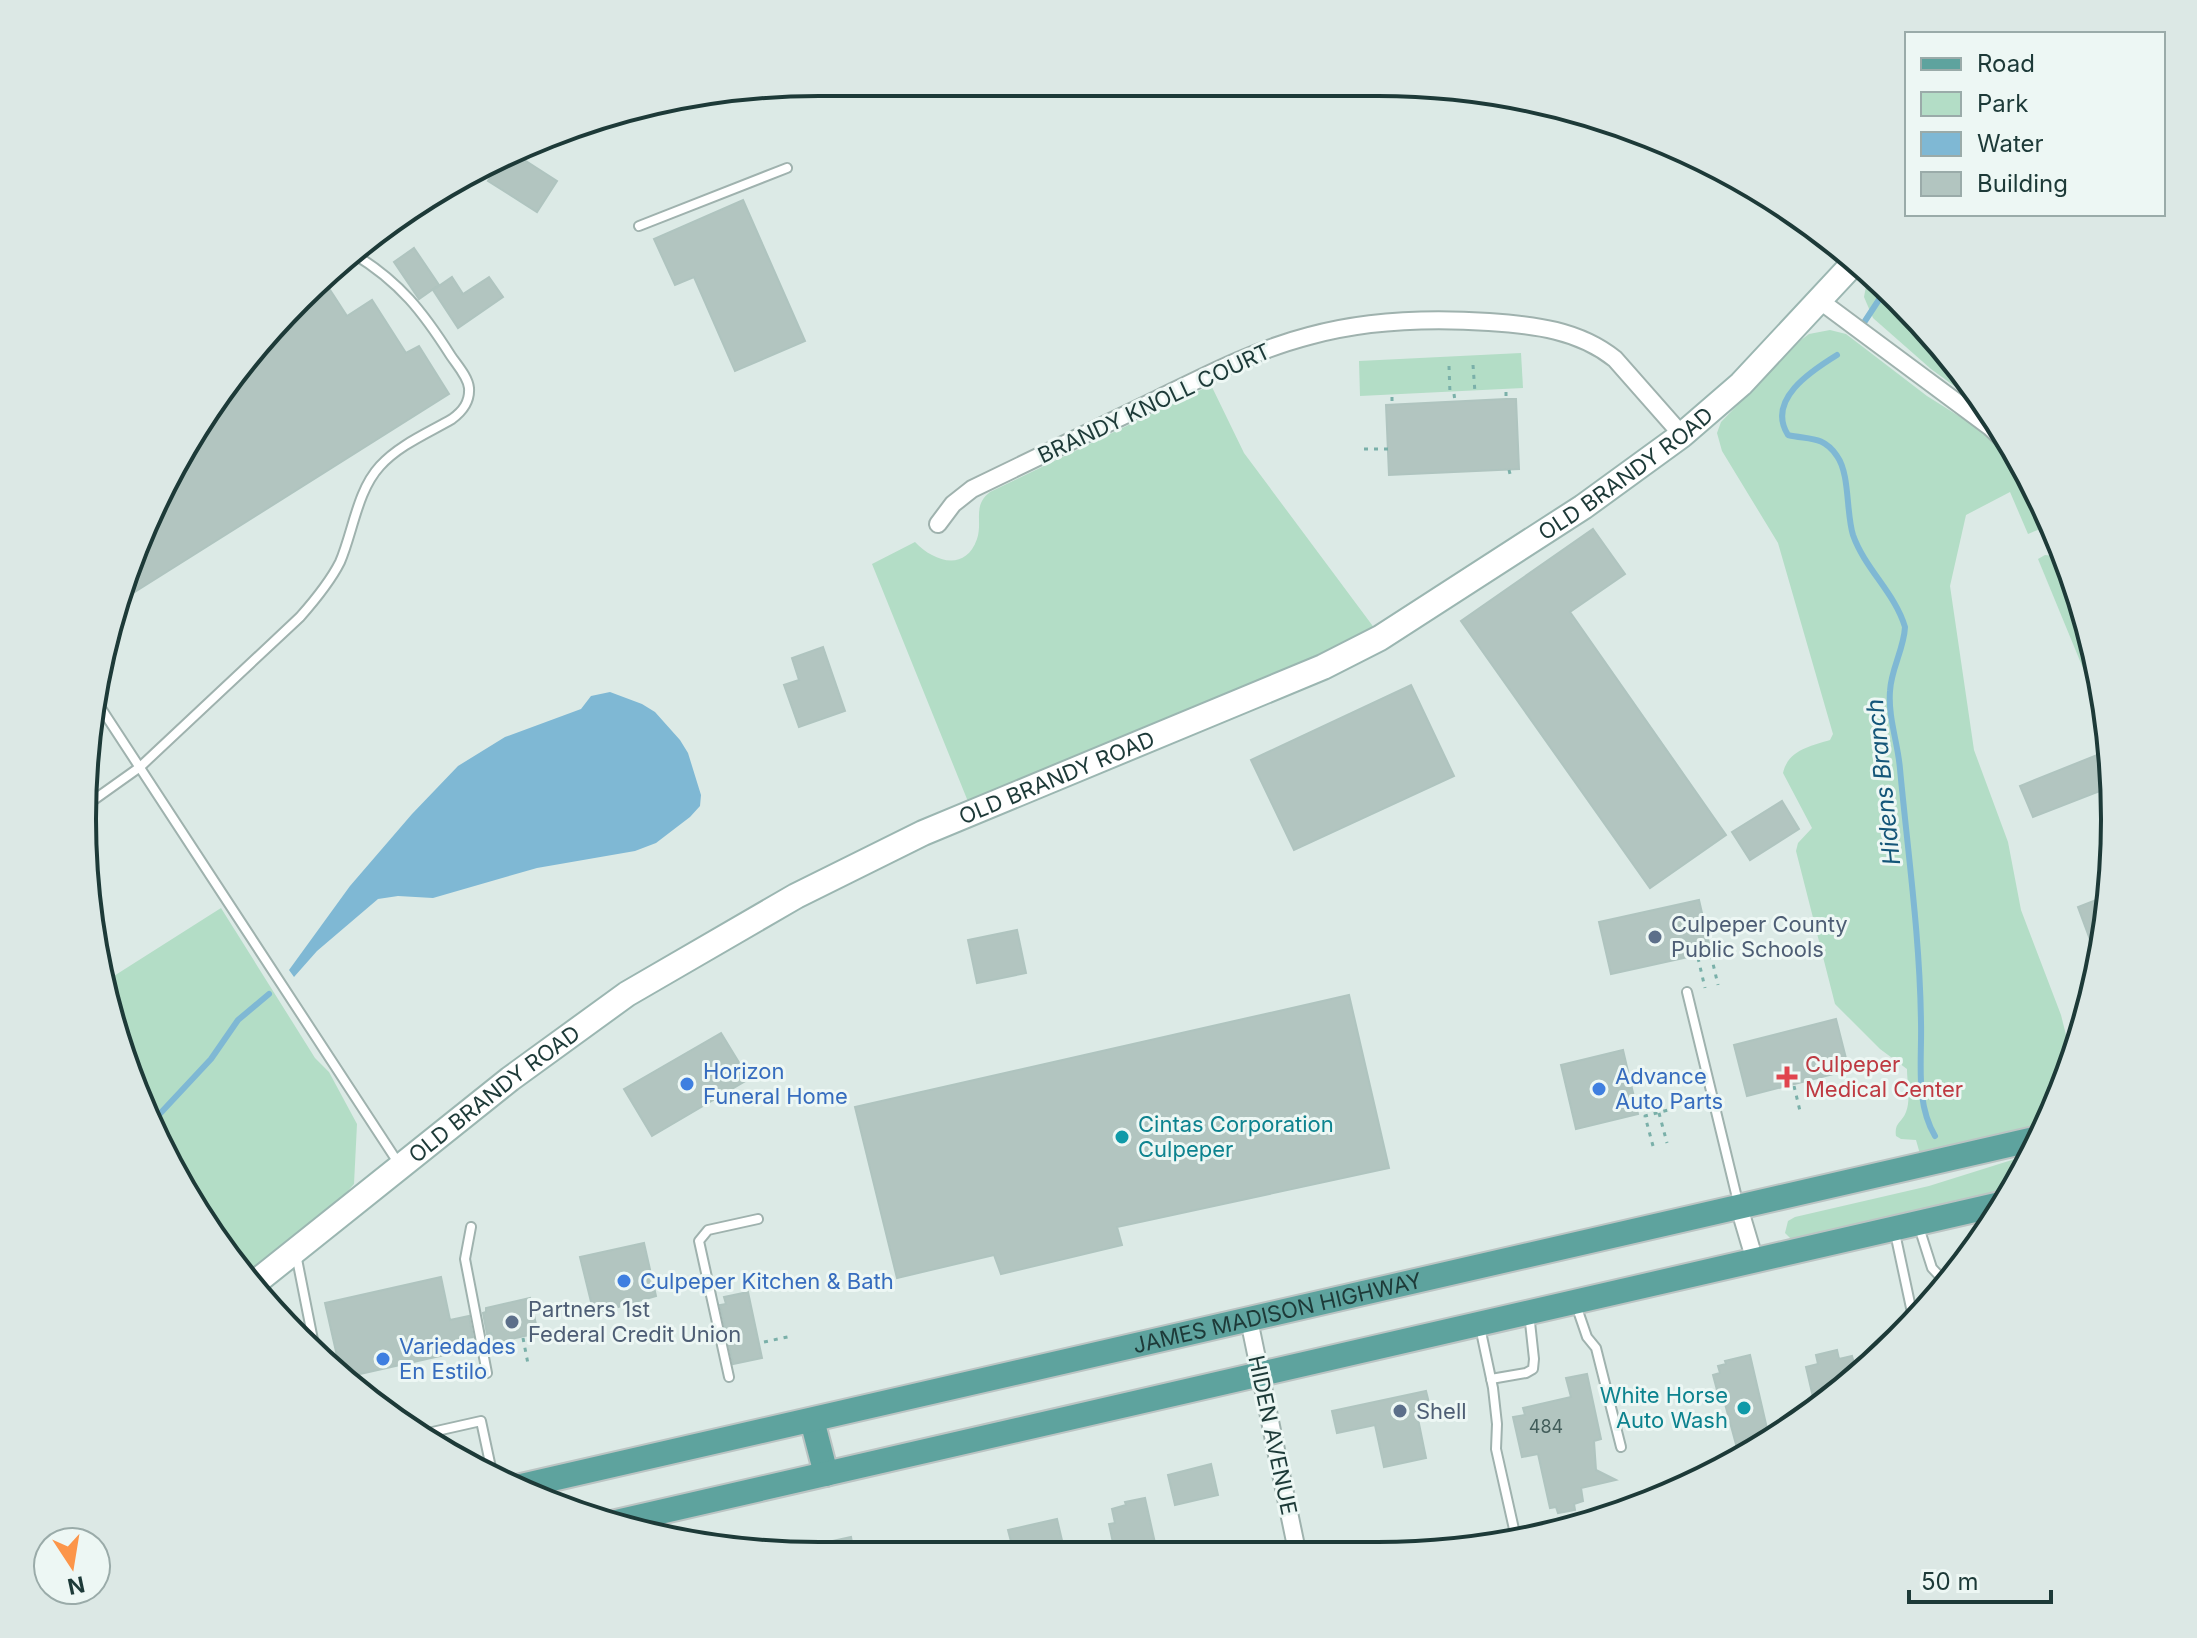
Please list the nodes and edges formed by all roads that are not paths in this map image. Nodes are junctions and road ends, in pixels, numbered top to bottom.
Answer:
1 (787, 168) dead end
2 (639, 226) dead end
3 (362, 259) edge
4 (1848, 269) edge
5 (1819, 300) junction
6 (1981, 420) edge
7 (1682, 435) junction
8 (938, 524) dead end
9 (104, 713) edge
10 (140, 767) junction
11 (97, 798) edge
12 (1687, 992) dead end
13 (2025, 1141) edge
14 (400, 1166) junction
15 (1739, 1207) junction
16 (1988, 1207) edge
17 (758, 1219) dead end
18 (1918, 1223) junction
19 (471, 1227) dead end
20 (1894, 1228) junction
21 (295, 1250) junction
22 (1755, 1261) junction
23 (1939, 1275) edge
24 (261, 1278) edge
25 (1575, 1302) junction
26 (1911, 1307) edge
27 (1529, 1313) junction
28 (1249, 1320) junction
29 (1479, 1324) junction
30 (312, 1334) edge
31 (487, 1373) dead end
32 (1260, 1375) junction
33 (729, 1377) dead end
34 (1491, 1379) junction
35 (812, 1420) junction
36 (435, 1431) edge
37 (1621, 1447) dead end
38 (490, 1462) edge
39 (826, 1474) junction
40 (534, 1483) edge
41 (635, 1518) edge
42 (1514, 1529) edge
43 (1295, 1542) edge

1 - 2 lane
3 - 10 lane
4 - 5 street, OLD BRANDY ROAD
5 - 6 street
5 - 7 street, OLD BRANDY ROAD
7 - 8 street, BRANDY KNOLL COURT
7 - 14 street, OLD BRANDY ROAD
9 - 10 lane
10 - 11 lane
10 - 14 lane
12 - 15 lane
13 - 15 main road, JAMES MADISON HIGHWAY
14 - 21 street, OLD BRANDY ROAD
15 - 22 street
15 - 28 main road, JAMES MADISON HIGHWAY
16 - 18 main road
17 - 33 lane
18 - 20 main road
18 - 23 lane
19 - 31 lane
20 - 22 main road
20 - 26 lane
21 - 24 street, OLD BRANDY ROAD
21 - 30 lane
22 - 25 main road
25 - 27 main road
25 - 37 lane
27 - 29 main road
27 - 34 lane
28 - 32 street, HIDEN AVENUE
28 - 35 main road, JAMES MADISON HIGHWAY
29 - 32 main road
29 - 34 lane
32 - 39 main road
32 - 43 street, HIDEN AVENUE
34 - 42 lane
35 - 39 main road
35 - 40 main road, JAMES MADISON HIGHWAY
36 - 38 lane
39 - 41 main road

